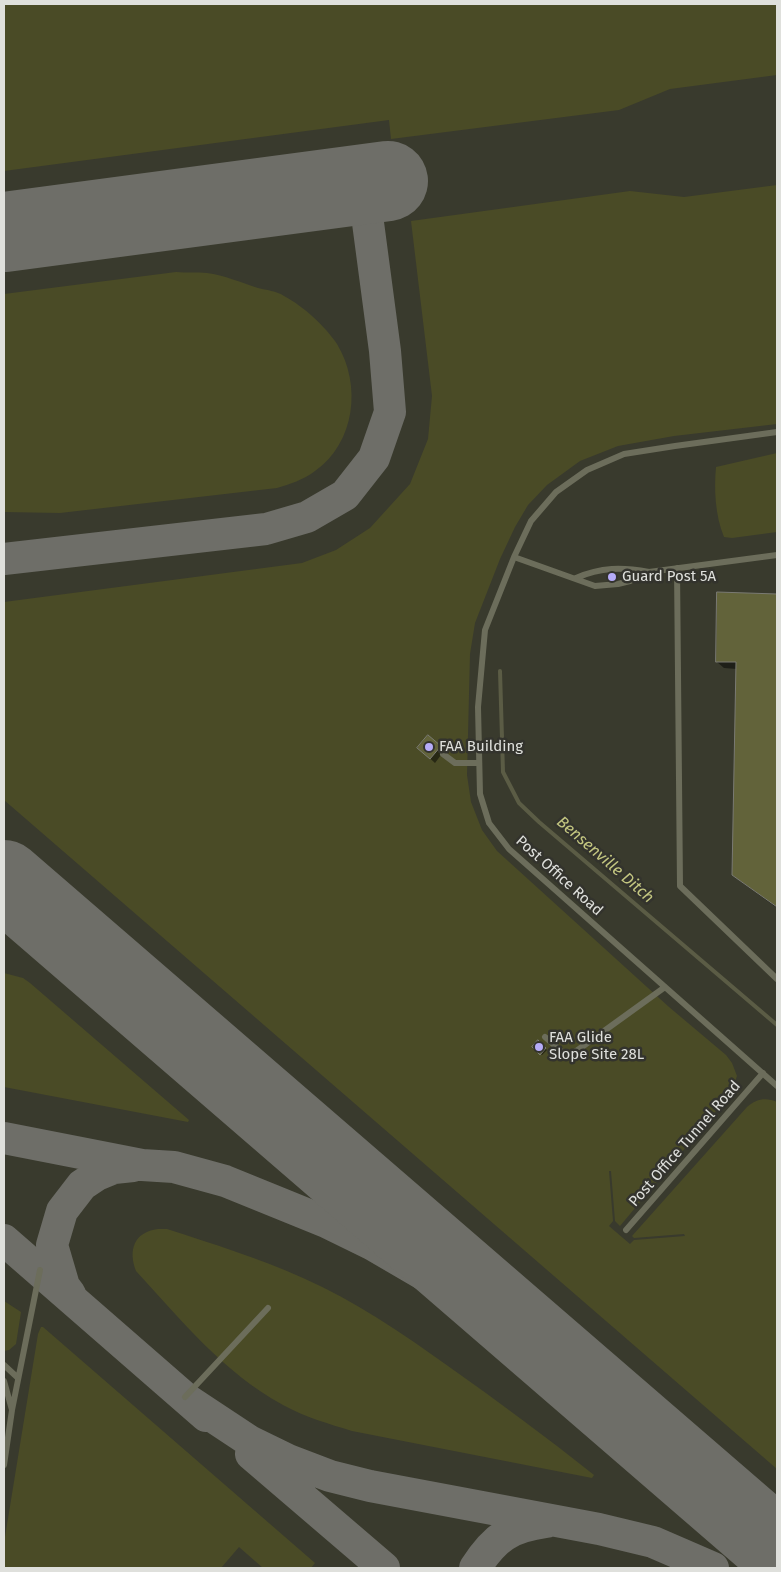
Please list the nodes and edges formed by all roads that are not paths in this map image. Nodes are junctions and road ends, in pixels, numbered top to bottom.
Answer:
1 (777, 432) edge
2 (777, 555) edge
3 (514, 557) junction
4 (678, 568) junction
5 (649, 572) junction
6 (576, 578) junction
7 (443, 754) dead end
8 (478, 763) junction
9 (777, 979) edge
10 (665, 987) junction
11 (545, 1037) dead end
12 (763, 1073) junction
13 (777, 1086) edge
14 (626, 1230) dead end
15 (40, 1270) dead end
16 (268, 1308) dead end
17 (4, 1365) edge
18 (18, 1378) junction
19 (4, 1381) edge
20 (185, 1397) dead end
21 (12, 1410) junction
22 (4, 1465) edge

1 - 3 lane, Post Office Road
2 - 4 lane
3 - 6 lane
3 - 8 lane, Post Office Road
4 - 5 lane
4 - 9 lane
5 - 6 lane
5 - 6 lane
7 - 8 lane
8 - 10 lane, Post Office Road
10 - 11 lane
10 - 12 lane, Post Office Road
12 - 13 lane, Post Office Road
12 - 14 lane, Post Office Tunnel Road
15 - 18 lane
16 - 20 lane
17 - 18 lane
18 - 21 lane
19 - 21 lane
21 - 22 lane

